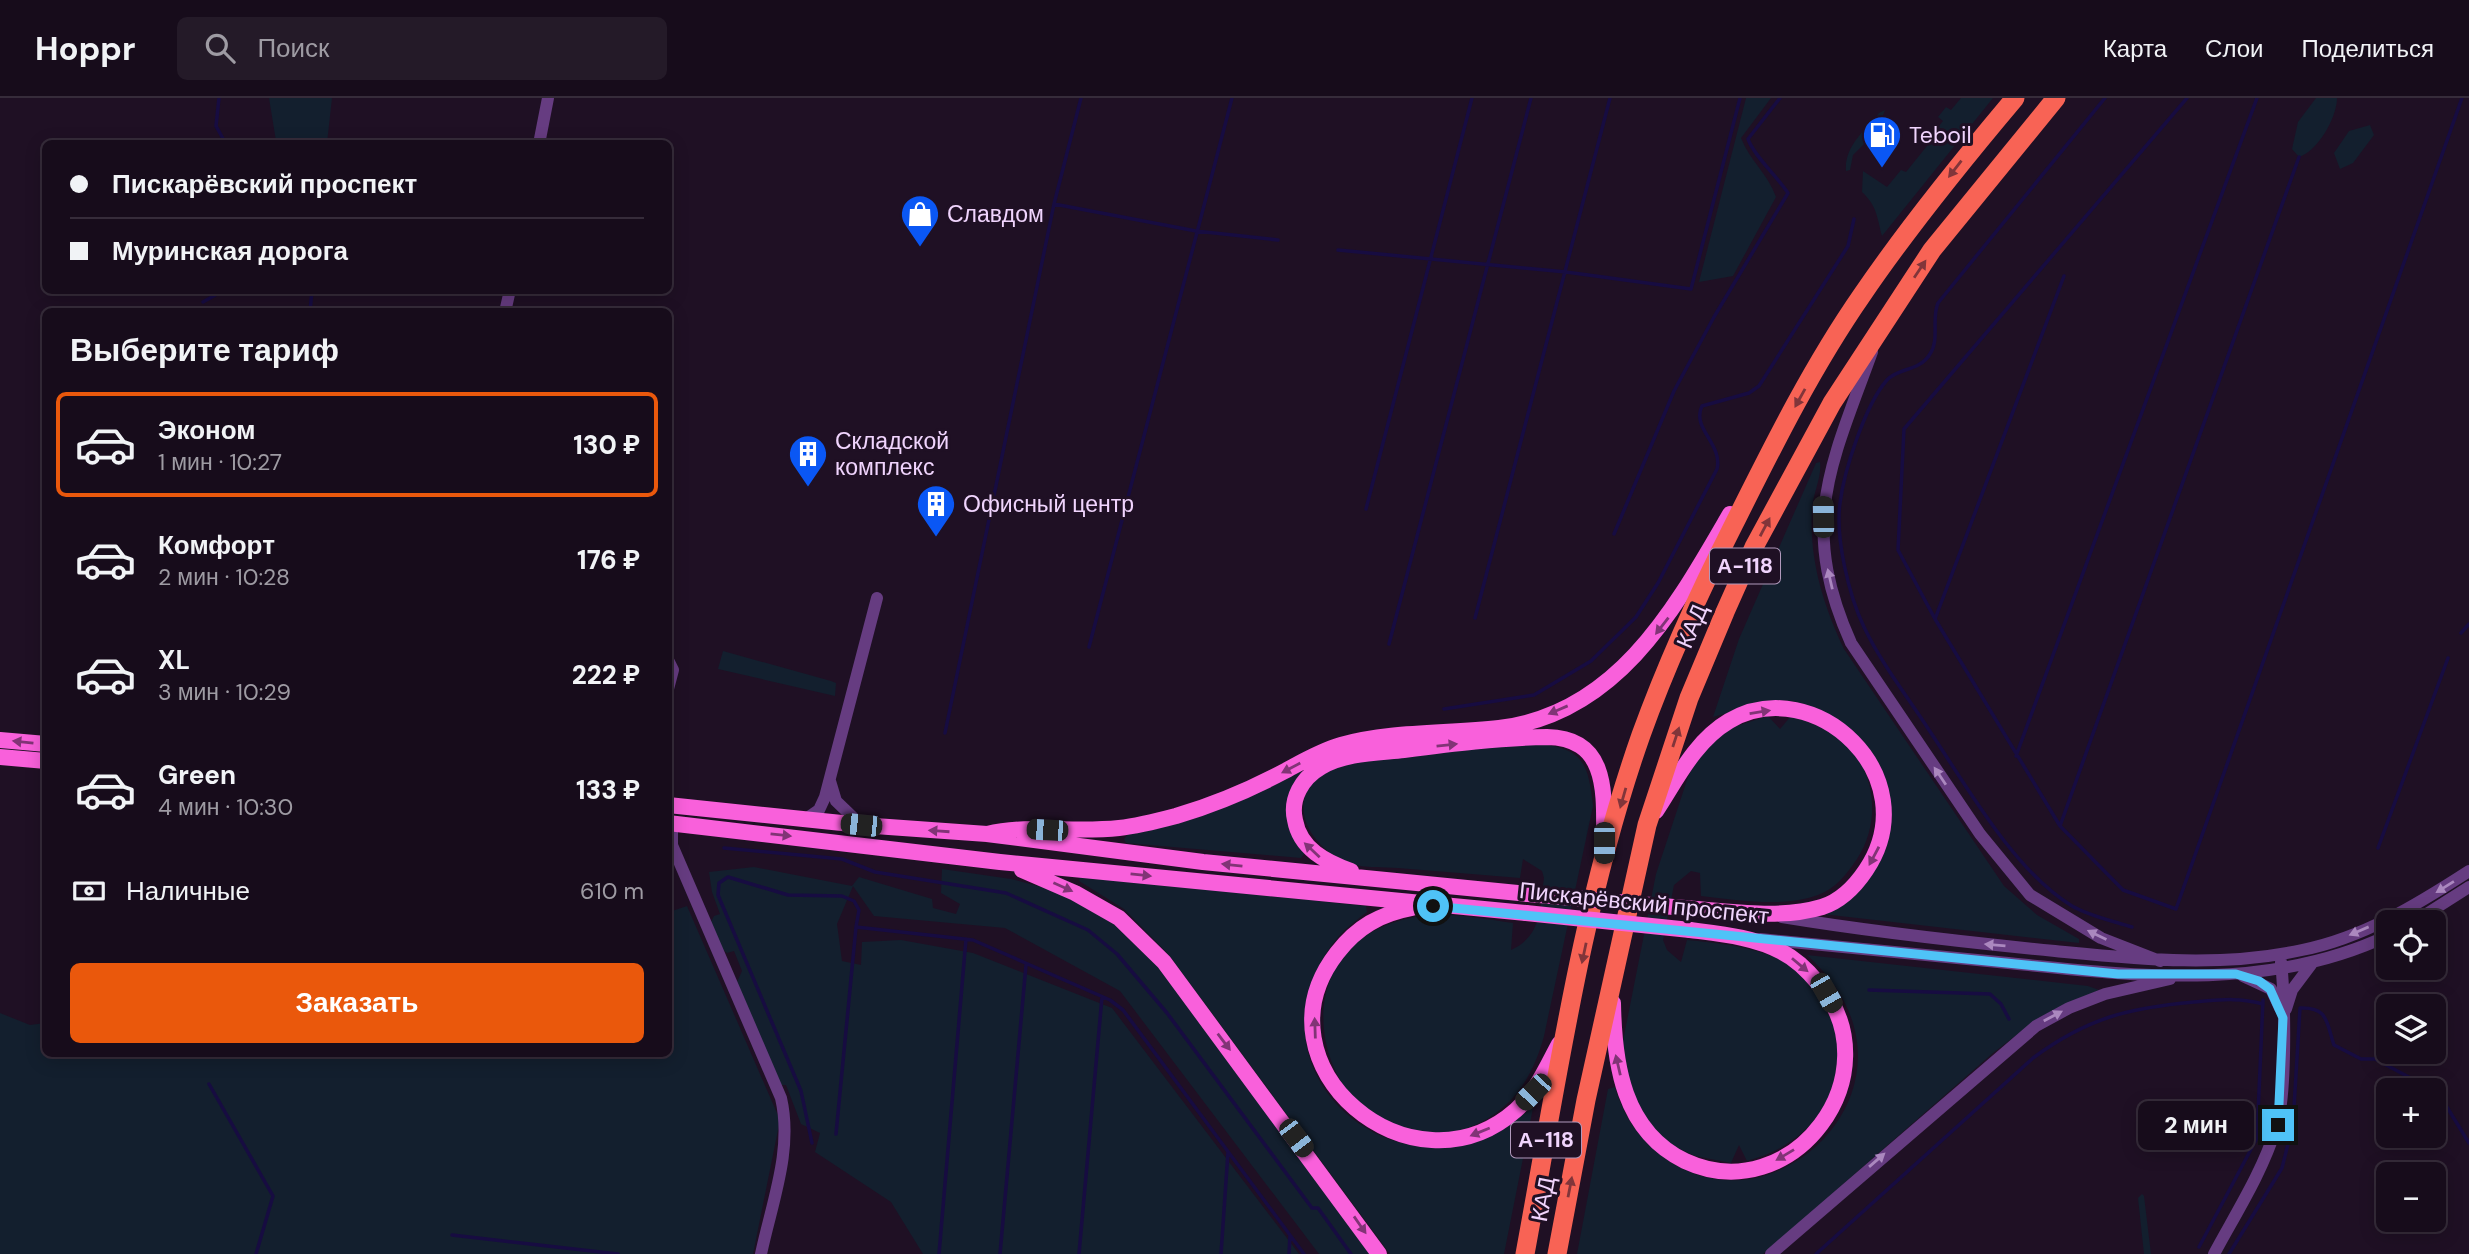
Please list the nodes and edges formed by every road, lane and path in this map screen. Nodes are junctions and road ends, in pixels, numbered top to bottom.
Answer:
1 (548, 98) edge
2 (2015, 98) edge
3 (2056, 98) edge
4 (540, 140) edge
5 (1882, 326) junction
6 (1774, 443) junction
7 (877, 598) dead end
8 (0, 740) edge
9 (42, 744) edge
10 (0, 757) edge
11 (42, 761) edge
12 (830, 781) junction
13 (672, 805) edge
14 (806, 820) junction
15 (672, 823) edge
16 (861, 825) junction
17 (1647, 825) junction
18 (987, 834) junction
19 (672, 838) edge
20 (1000, 862) junction
21 (1604, 862) junction
22 (2469, 872) edge
23 (1373, 879) junction
24 (2469, 887) edge
25 (1451, 906) junction
26 (2433, 910) edge
27 (1764, 915) junction
28 (1739, 937) junction
29 (2376, 940) edge
30 (2280, 954) junction
31 (2160, 961) junction
32 (2314, 962) junction
33 (2281, 969) junction
34 (2236, 974) junction
35 (2182, 975) junction
36 (1612, 990) junction
37 (2283, 1018) junction
38 (1568, 1027) junction
39 (761, 1254) edge
40 (1379, 1254) edge
41 (1525, 1254) edge
42 (1557, 1254) edge
43 (1771, 1254) edge
44 (2214, 1254) edge

1 - 4 street
2 -> 6 highway, КАД / А-118
5 -> 3 highway, КАД / А-118
17 -> 5 highway, КАД / А-118
31 -> 5 street
6 -> 18 main road
6 -> 21 highway, КАД / А-118
7 - 12 street
9 -> 8 main road
10 - 11 main road
12 - 14 street
12 - 16 street
13 - 14 main road, Пискарёвский проспект
14 - 16 main road, Пискарёвский проспект
15 -> 20 main road, Пискарёвский проспект
18 -> 16 main road, Пискарёвский проспект
17 -> 27 main road
17 - 36 highway, КАД / А-118
23 -> 18 main road, Пискарёвский проспект
19 - 39 street
20 -> 25 main road, Пискарёвский проспект
20 -> 40 main road
23 -> 21 main road
21 -> 38 highway, КАД / А-118
22 -> 30 street, Пискарёвский проспект
23 - 27 main road, Пискарёвский проспект, bridge
24 - 26 street
25 - 28 main road, Пискарёвский проспект, bridge
38 -> 25 main road
31 -> 27 street, Пискарёвский проспект
28 - 35 street, Пискарёвский проспект
28 -> 36 main road
29 - 32 street, Пискарёвский проспект
30 - 31 street, Пискарёвский проспект
30 - 33 street
32 - 33 street, Пискарёвский проспект
32 - 37 street
33 - 34 street, Пискарёвский проспект
33 - 37 street
34 - 35 street, Пискарёвский проспект
34 - 37 street
43 -> 35 street
42 -> 36 highway, КАД / А-118
37 - 44 street
38 - 41 highway, КАД / А-118

